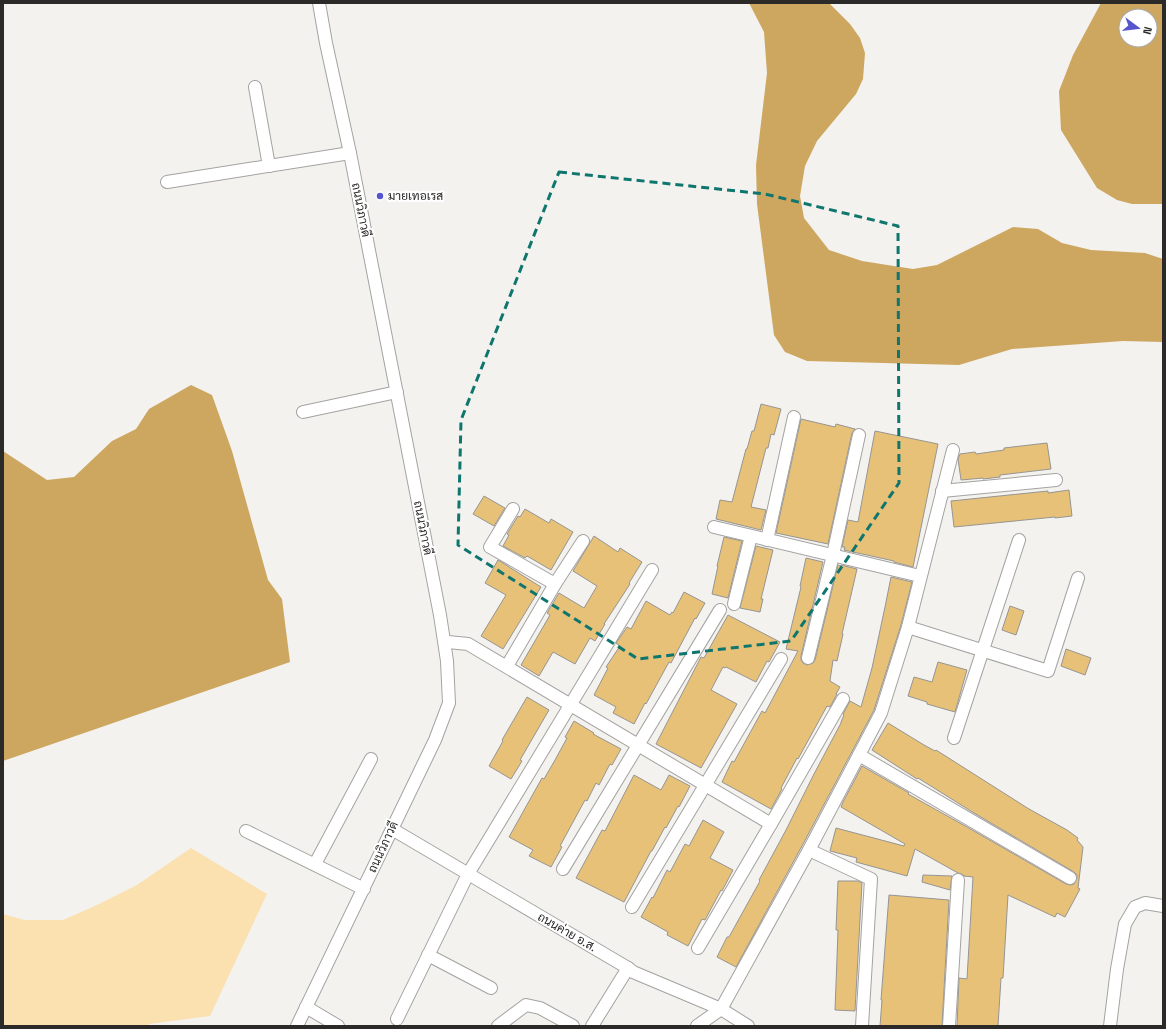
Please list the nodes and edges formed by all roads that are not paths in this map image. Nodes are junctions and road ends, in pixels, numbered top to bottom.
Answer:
1 (319, 3) edge
2 (255, 87) dead end
3 (350, 153) junction
4 (270, 166) junction
5 (167, 182) dead end
6 (397, 392) junction
7 (302, 412) dead end
8 (794, 417) dead end
9 (859, 434) dead end
10 (953, 450) dead end
11 (1056, 480) dead end
12 (942, 491) junction
13 (513, 509) dead end
14 (714, 527) dead end
15 (751, 536) junction
16 (767, 540) junction
17 (1019, 540) dead end
18 (583, 541) dead end
19 (833, 555) junction
20 (652, 570) dead end
21 (920, 576) junction
22 (1078, 578) dead end
23 (555, 584) junction
24 (734, 604) dead end
25 (720, 610) dead end
26 (908, 627) junction
27 (445, 643) junction
28 (983, 650) junction
29 (808, 658) dead end
30 (781, 659) dead end
31 (507, 666) junction
32 (843, 700) dead end
33 (570, 704) junction
34 (954, 738) dead end
35 (638, 745) junction
36 (859, 754) junction
37 (371, 759) dead end
38 (705, 785) junction
39 (771, 824) junction
40 (392, 829) junction
41 (246, 831) dead end
42 (809, 850) junction
43 (315, 864) junction
44 (563, 869) dead end
45 (468, 874) junction
46 (1070, 878) dead end
47 (958, 880) dead end
48 (364, 890) junction
49 (1163, 906) edge
50 (632, 907) dead end
51 (698, 948) dead end
52 (428, 955) junction
53 (628, 968) junction
54 (491, 988) dead end
55 (306, 1007) junction
56 (721, 1009) junction
57 (397, 1019) dead end
58 (297, 1026) edge
59 (338, 1026) edge
60 (498, 1026) edge
61 (573, 1026) edge
62 (592, 1026) edge
63 (697, 1026) edge
64 (748, 1026) edge
65 (862, 1026) edge
66 (949, 1026) edge
67 (1110, 1026) edge

1 - 3 street, ถนนวิภาวดี
2 - 4 street
3 - 4 street
3 - 6 street, ถนนวิภาวดี
4 - 5 street
6 - 7 street
6 - 27 street, ถนนวิภาวดี
8 - 16 street
9 - 19 street
10 - 12 street
11 - 12 street
12 - 21 street
13 - 23 street
14 - 15 street
15 - 16 street
15 - 24 street
16 - 19 street
17 - 28 street
18 - 23 street
19 - 21 street
19 - 29 street
20 - 33 street
21 - 26 street
22 - 28 street
23 - 31 street
25 - 35 street
26 - 28 street
26 - 36 street
27 - 31 street
27 - 40 street, ถนนวิภาวดี
28 - 34 street
30 - 38 street
31 - 33 street
32 - 39 street
33 - 35 street
33 - 45 street
35 - 38 street
35 - 44 street
36 - 42 street
36 - 46 street
37 - 43 street
38 - 39 street
38 - 50 street
39 - 51 street
40 - 45 street, ถนนค่าย อ.ส.
40 - 48 street, ถนนวิภาวดี
41 - 43 street
42 - 56 street
42 - 65 street
43 - 48 street
45 - 52 street
45 - 53 street, ถนนค่าย อ.ส.
47 - 66 street
48 - 55 street, ถนนวิภาวดี
49 - 67 street
52 - 54 street
52 - 57 street
53 - 56 street, ถนนค่าย อ.ส.
53 - 62 street
55 - 58 street, ถนนวิภาวดี
55 - 59 street
56 - 63 street
56 - 64 street, ถนนค่าย อ.ส.
60 - 61 street

